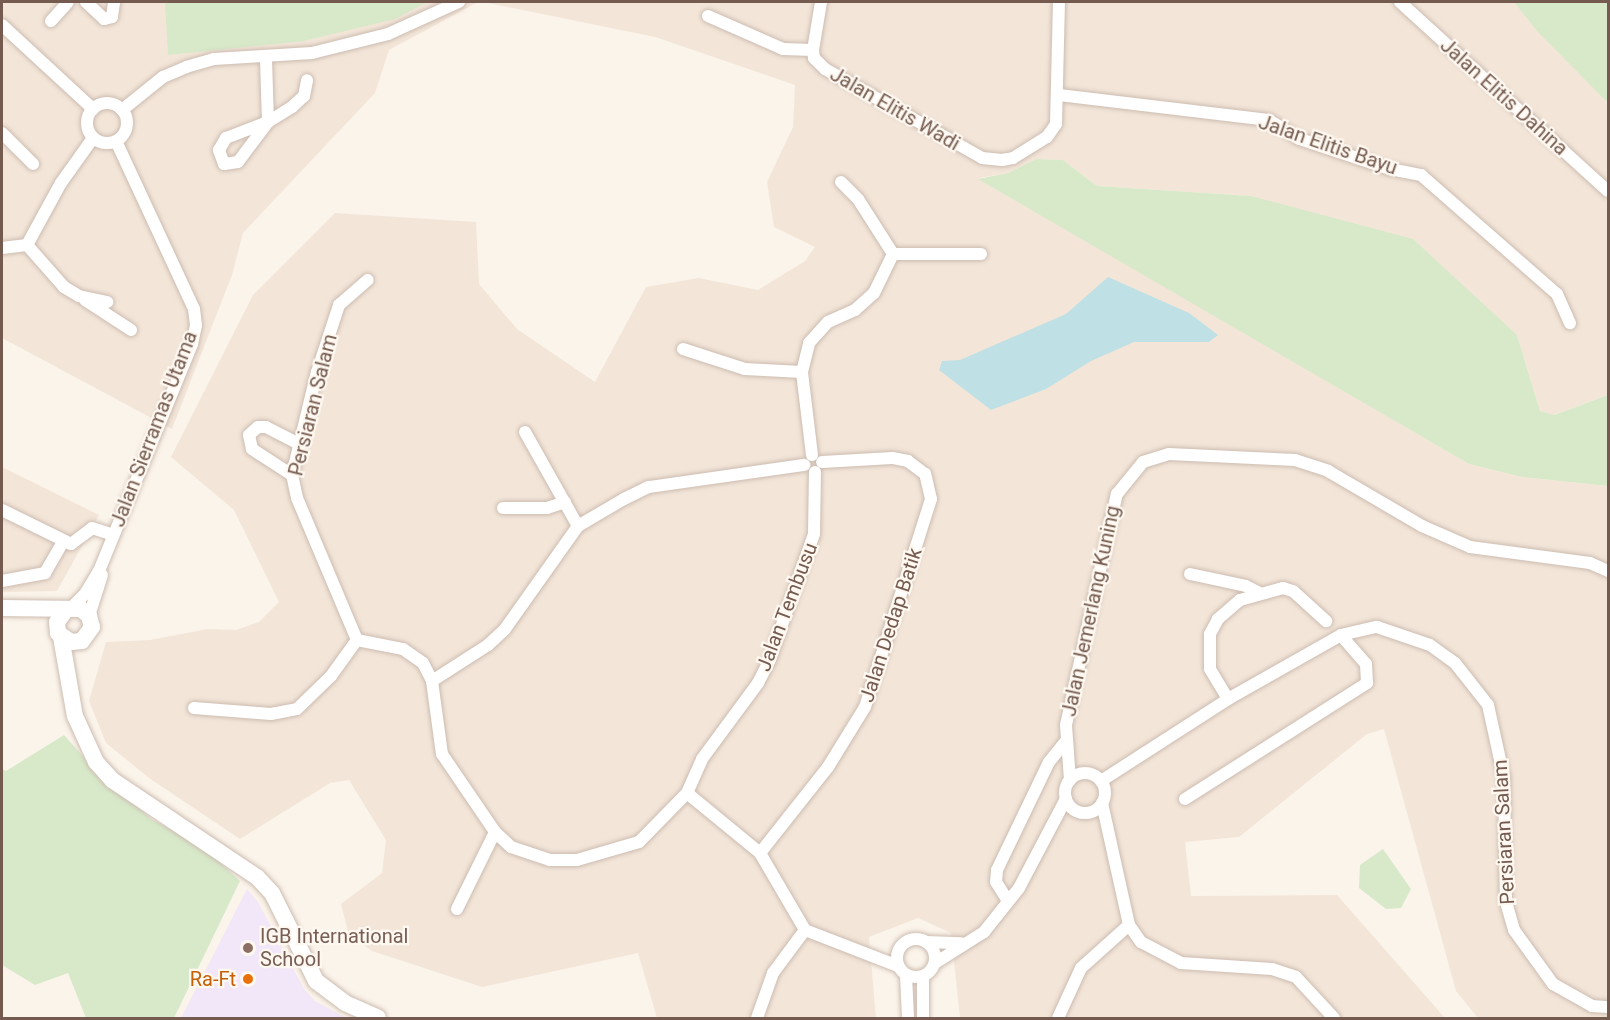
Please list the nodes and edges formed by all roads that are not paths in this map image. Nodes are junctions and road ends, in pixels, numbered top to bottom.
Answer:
1 (68, 2) edge
2 (86, 2) edge
3 (114, 2) edge
4 (459, 2) edge
5 (821, 2) edge
6 (1059, 2) edge
7 (1400, 2) edge
8 (708, 16) dead end
9 (51, 21) dead end
10 (2, 25) edge
11 (813, 50) junction
12 (266, 59) junction
13 (307, 80) dead end
14 (1059, 95) junction
15 (93, 109) junction
16 (122, 110) junction
17 (2, 133) edge
18 (93, 138) junction
19 (116, 141) junction
20 (33, 164) dead end
21 (841, 182) dead end
22 (1608, 191) edge
23 (27, 245) junction
24 (2, 248) edge
25 (893, 254) junction
26 (981, 254) dead end
27 (368, 280) dead end
28 (79, 296) junction
29 (107, 302) dead end
30 (1570, 323) dead end
31 (131, 330) dead end
32 (683, 349) dead end
33 (802, 372) junction
34 (525, 432) dead end
35 (299, 444) junction
36 (813, 463) junction
37 (292, 475) junction
38 (565, 502) junction
39 (503, 508) dead end
40 (2, 510) edge
41 (578, 526) junction
42 (113, 535) junction
43 (63, 542) junction
44 (106, 553) junction
45 (1608, 571) edge
46 (1190, 574) dead end
47 (2, 580) edge
48 (1260, 593) junction
49 (2, 608) edge
50 (68, 609) junction
51 (29, 611) junction
52 (89, 616) junction
53 (1326, 621) dead end
54 (59, 632) junction
55 (1341, 635) junction
56 (357, 640) junction
57 (82, 641) junction
58 (70, 678) junction
59 (432, 681) junction
60 (1228, 699) junction
61 (194, 708) dead end
62 (1065, 742) junction
63 (1068, 757) junction
64 (1086, 773) junction
65 (1070, 780) junction
66 (1101, 781) junction
67 (687, 793) junction
68 (1185, 799) dead end
69 (1066, 800) junction
70 (1102, 803) junction
71 (1084, 812) junction
72 (1050, 823) junction
73 (495, 832) junction
74 (1109, 834) junction
75 (760, 853) junction
76 (1008, 901) junction
77 (457, 909) dead end
78 (1129, 925) junction
79 (805, 930) junction
80 (927, 942) junction
81 (961, 943) junction
82 (900, 948) junction
83 (869, 952) junction
84 (935, 963) junction
85 (902, 970) junction
86 (923, 977) junction
87 (1608, 1007) edge
88 (378, 1018) edge
89 (757, 1018) edge
90 (908, 1018) edge
91 (922, 1018) edge
92 (1058, 1018) edge
93 (1334, 1018) edge

1 - 9 street
2 - 3 street
4 - 12 street
5 - 11 street
6 - 14 street, Jalan Elitis Wadi
7 - 22 street, Jalan Elitis Dahina
8 - 11 street, Jalan Elitis Wadi
10 - 15 street
11 - 14 street, Jalan Elitis Wadi
12 - 13 street
12 - 16 street
14 - 30 street, Jalan Elitis Bayu
15 - 16 street
15 - 18 street
16 - 19 street
17 - 20 street
18 - 19 street
18 - 23 street
19 - 42 street, Jalan Sierramas Utama
21 - 25 street
23 - 24 street
23 - 28 street
25 - 26 street
25 - 33 street
27 - 35 street, Persiaran Salam
28 - 29 street
28 - 31 street
32 - 33 street
33 - 36 street, Jalan Tembusu
34 - 38 street
35 - 37 street, Persiaran Salam
35 - 37 street
36 - 41 street, Jalan Dedap Batik
36 - 67 street, Jalan Tembusu
36 - 75 street, Jalan Dedap Batik
37 - 56 street, Persiaran Salam
38 - 39 street
38 - 41 street
40 - 43 street
41 - 59 street, Jalan Dedap Batik
42 - 43 street
42 - 44 street, Jalan Sierramas Utama
43 - 47 street
44 - 50 street, Jalan Sierramas Utama
44 - 52 street, Jalan Sierramas Utama
45 - 62 street, Jalan Jemerlang Kuning
46 - 48 street
48 - 53 street
48 - 60 street
49 - 51 street
50 - 51 street
50 - 52 street
50 - 54 street
51 - 54 street
52 - 57 street
54 - 57 street
54 - 58 street
55 - 60 street, Persiaran Salam
55 - 68 street
55 - 87 street, Persiaran Salam
56 - 59 street
56 - 61 street
57 - 58 street
58 - 88 street
59 - 73 street
60 - 66 street, Persiaran Salam
62 - 63 street, Jalan Jemerlang Kuning
62 - 76 street
63 - 64 street
63 - 65 street, Jalan Jemerlang Kuning
64 - 65 street
64 - 66 street
65 - 69 street
66 - 70 street
67 - 73 street
67 - 75 street
69 - 71 street
69 - 72 street
70 - 71 street
70 - 74 street
71 - 72 street
71 - 74 street
72 - 76 street
73 - 77 street
74 - 78 street
75 - 79 street
76 - 81 street
78 - 92 street
78 - 93 street
79 - 83 street
79 - 89 street
80 - 81 street
80 - 82 street
80 - 84 street
81 - 84 street
82 - 83 street
82 - 85 street
83 - 85 street
84 - 86 street
85 - 86 street
85 - 90 street
86 - 91 street

